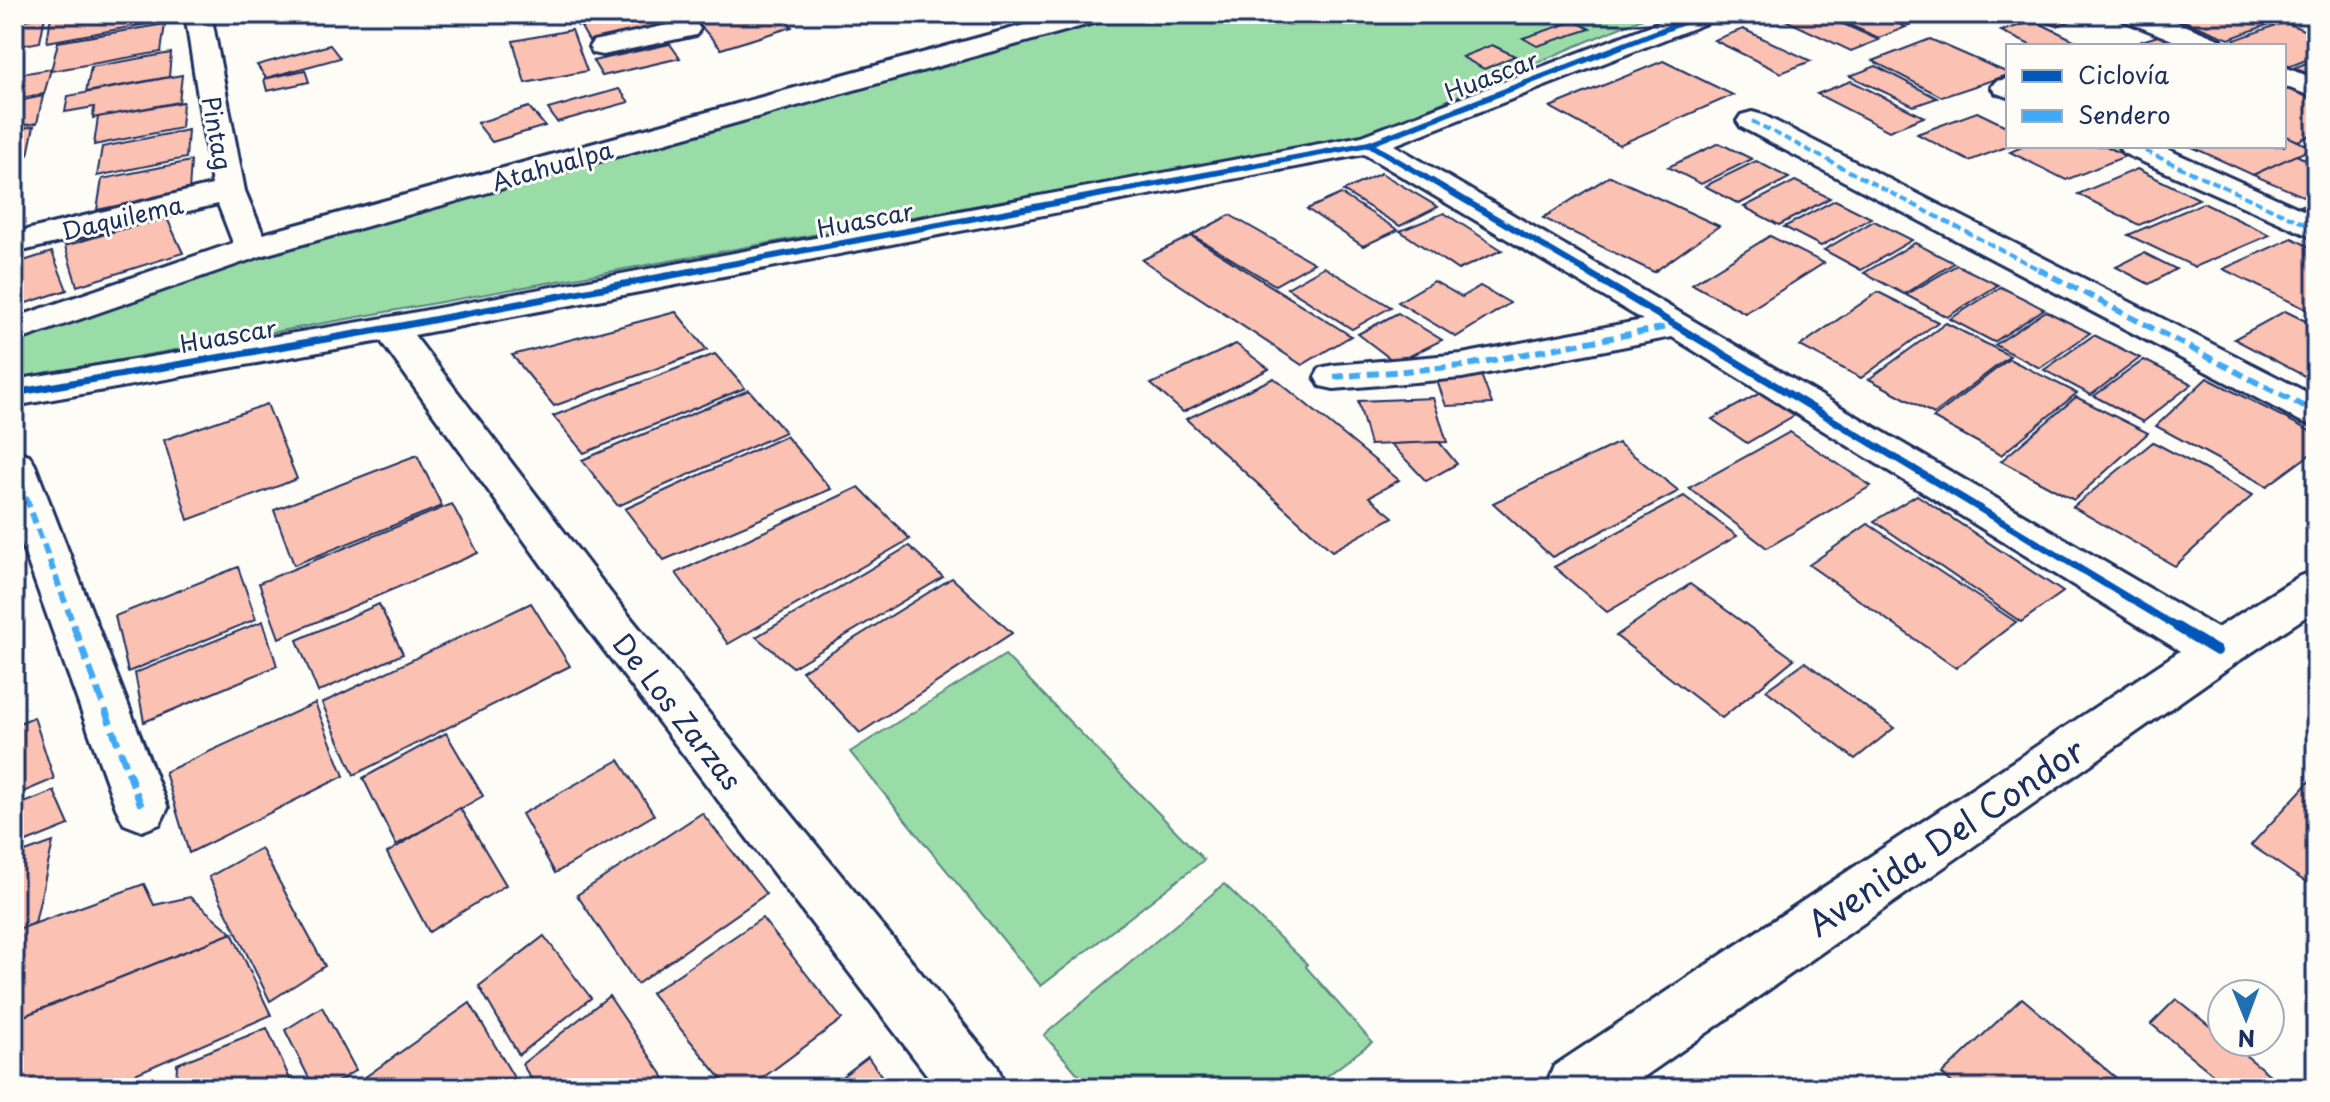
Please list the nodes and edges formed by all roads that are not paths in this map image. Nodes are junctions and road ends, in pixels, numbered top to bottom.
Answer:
1 (198, 14) edge
2 (1094, 14) edge
3 (1704, 14) edge
4 (2133, 14) edge
5 (687, 30) edge
6 (2206, 44) edge
7 (603, 47) dead end
8 (2286, 77) edge
9 (2316, 89) edge
10 (1752, 121) dead end
11 (1369, 144) junction
12 (2138, 148) edge
13 (229, 191) junction
14 (2316, 229) edge
15 (14, 243) edge
16 (252, 248) junction
17 (1678, 325) junction
18 (390, 328) junction
19 (14, 331) edge
20 (1334, 377) dead end
21 (14, 393) edge
22 (2316, 413) edge
23 (14, 465) edge
24 (2316, 588) edge
25 (2217, 651) junction
26 (142, 808) dead end
27 (975, 1088) edge
28 (1576, 1088) edge

1 - 13 street, Pintag
2 - 16 street, Atahualpa
3 - 11 street, Huascar
4 - 6 street
5 - 7 street
8 - 9 street
10 - 22 street
11 - 17 street
11 - 18 street, Huascar
12 - 14 street
13 - 15 street, Daquilema
13 - 16 street, Pintag
16 - 19 street, Atahualpa
17 - 20 street
17 - 25 street
18 - 21 street, Huascar
18 - 27 street, De Los Zarzas
23 - 26 street
24 - 25 street, Avenida Del Condor
25 - 28 street, Avenida Del Condor

